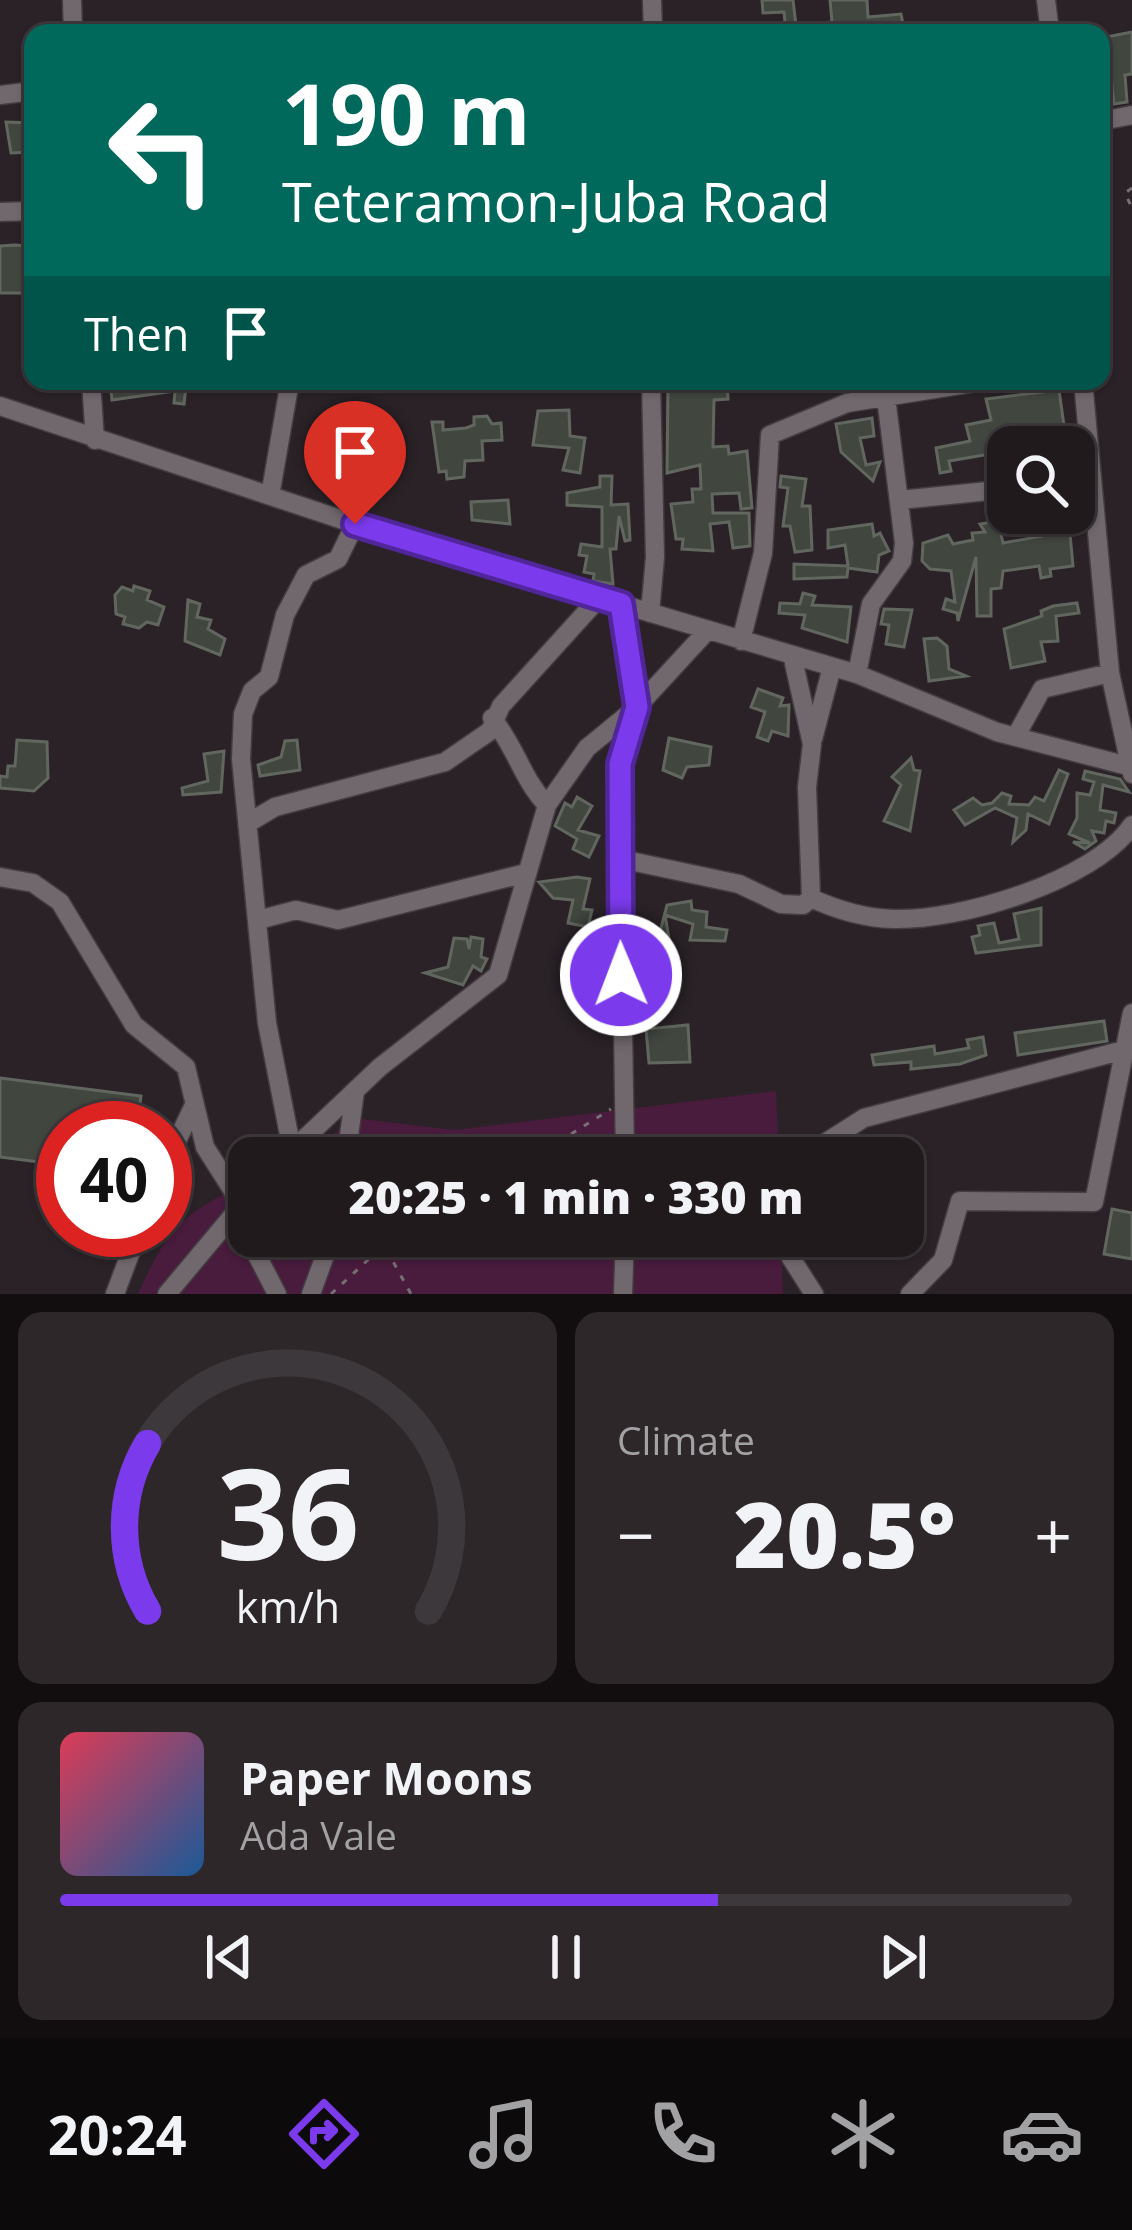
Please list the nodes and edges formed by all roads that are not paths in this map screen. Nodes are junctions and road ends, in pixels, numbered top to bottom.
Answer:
1 (92, 390) edge
2 (288, 390) edge
3 (651, 390) edge
4 (878, 390) edge
5 (884, 390) edge
6 (1083, 390) edge
7 (0, 406) edge
8 (1083, 426) edge
9 (95, 440) junction
10 (987, 491) edge
11 (270, 496) junction
12 (900, 500) junction
13 (355, 524) junction
14 (1091, 534) edge
15 (598, 599) junction
16 (621, 604) junction
17 (650, 613) junction
18 (707, 631) junction
19 (741, 641) junction
20 (793, 659) junction
21 (832, 667) junction
22 (857, 674) junction
23 (1110, 674) junction
24 (637, 707) junction
25 (492, 718) junction
26 (1017, 734) junction
27 (812, 744) junction
28 (1132, 769) edge
29 (547, 805) junction
30 (250, 822) junction
31 (1132, 825) edge
32 (621, 859) junction
33 (526, 873) junction
34 (0, 877) edge
35 (811, 898) junction
36 (257, 920) junction
37 (1132, 1013) edge
38 (1124, 1050) junction
39 (355, 1091) junction
40 (194, 1106) junction
41 (192, 1110) edge
42 (285, 1137) edge
43 (306, 1137) edge
44 (349, 1137) edge
45 (625, 1137) edge
46 (834, 1137) edge
47 (228, 1180) edge
48 (228, 1222) edge
49 (129, 1257) edge
50 (264, 1257) edge
51 (324, 1257) edge
52 (624, 1257) edge
53 (790, 1257) edge
54 (115, 1294) edge
55 (167, 1294) edge
56 (277, 1294) edge
57 (311, 1294) edge
58 (623, 1294) edge
59 (814, 1294) edge
60 (910, 1294) edge

1 - 9 street
2 - 11 street
3 - 17 street
4 - 19 street
5 - 12 street
6 - 8 street
7 - 9 street
9 - 11 street
10 - 12 street
11 - 13 street
12 - 22 street
13 - 15 street
13 - 30 street
14 - 23 street
15 - 16 street
15 - 25 street
16 - 17 street
16 - 24 street
17 - 18 street
18 - 19 street
18 - 24 street
19 - 20 street
20 - 21 street
20 - 27 street
21 - 22 street
21 - 27 street
22 - 26 street
23 - 26 street
23 - 28 street
24 - 29 street
24 - 32 street
25 - 29 street
25 - 30 street
26 - 28 street
27 - 35 street
29 - 33 street
30 - 36 street
31 - 35 street
32 - 35 street
32 - 45 street
33 - 36 street
33 - 39 street
34 - 40 street
36 - 42 street
37 - 38 street
38 - 46 street
38 - 60 street
39 - 43 street
39 - 44 street
40 - 41 street
40 - 47 street
48 - 55 street
49 - 54 street
50 - 56 street
51 - 57 street
52 - 58 street
53 - 59 street

